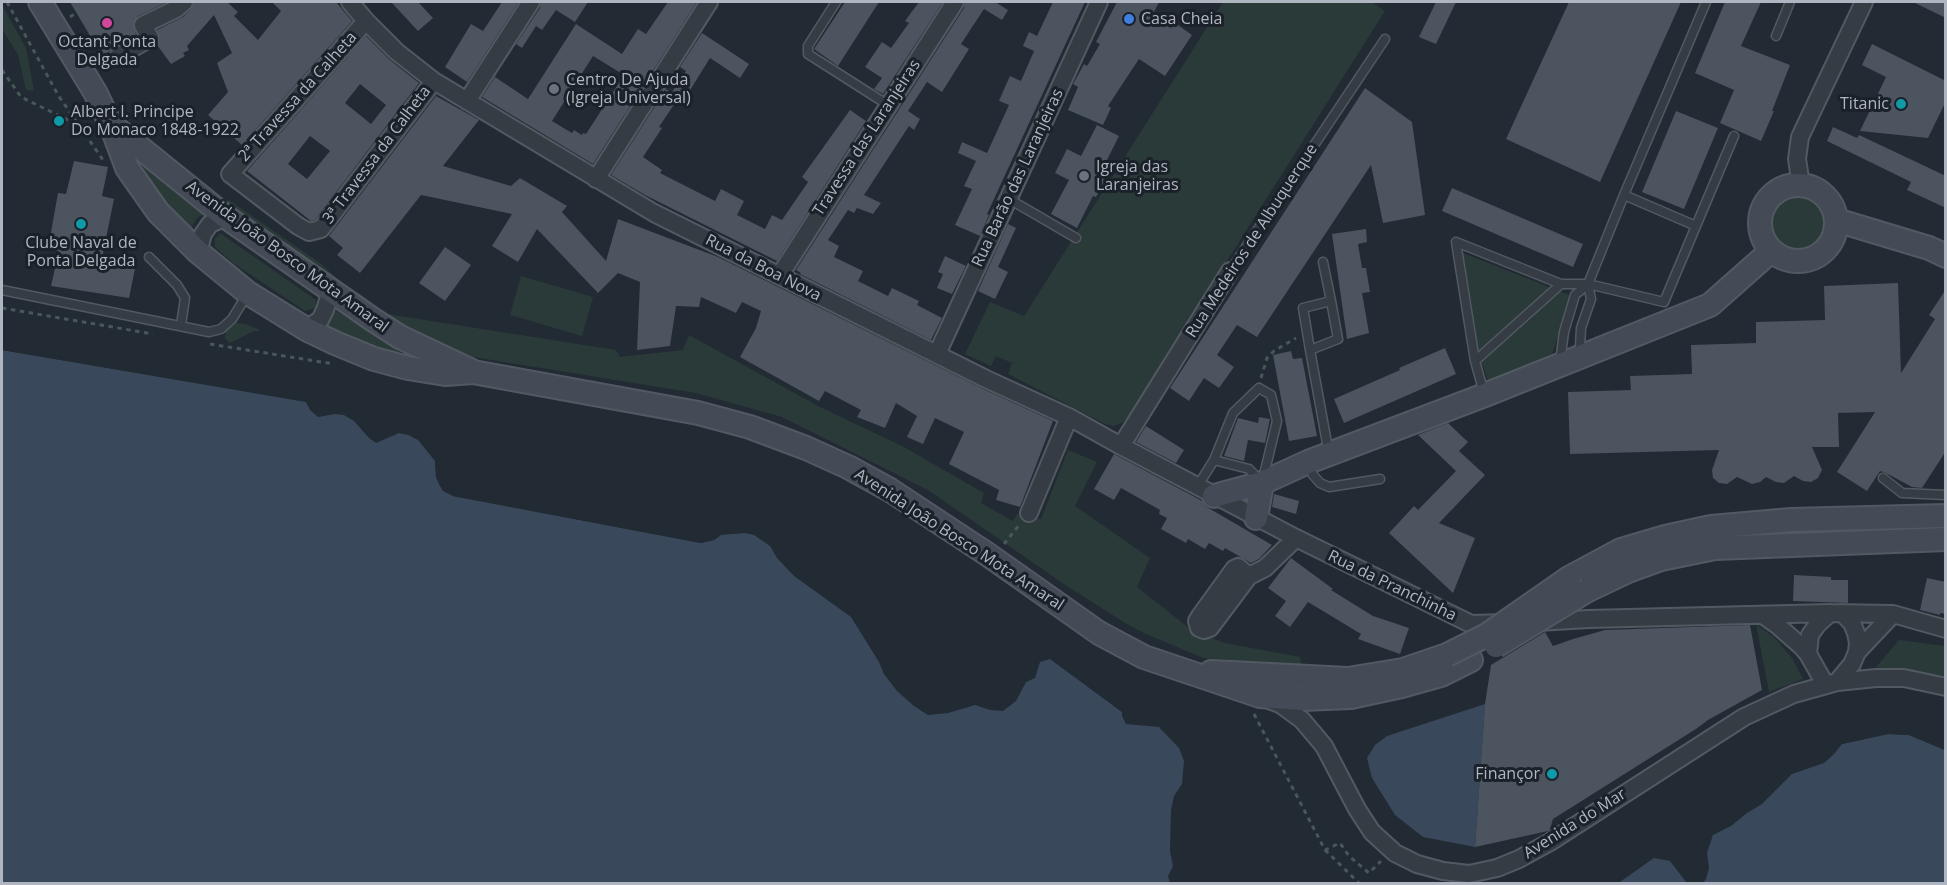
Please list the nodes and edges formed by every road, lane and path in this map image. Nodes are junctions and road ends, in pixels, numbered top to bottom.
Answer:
1 (40, 2) edge
2 (184, 2) edge
3 (350, 2) edge
4 (531, 2) edge
5 (710, 2) edge
6 (836, 2) edge
7 (955, 2) edge
8 (1099, 2) edge
9 (1706, 2) edge
10 (1790, 2) edge
11 (1864, 2) edge
12 (366, 21) junction
13 (1776, 36) dead end
14 (1385, 39) dead end
15 (118, 57) dead end
16 (2, 70) edge
17 (434, 81) junction
18 (467, 101) junction
19 (888, 105) junction
20 (78, 125) dead end
21 (111, 125) junction
22 (1734, 136) dead end
23 (596, 179) junction
24 (1801, 185) junction
25 (1624, 195) junction
26 (1009, 199) junction
27 (226, 217) junction
28 (1836, 220) junction
29 (1696, 226) junction
30 (321, 229) joint
31 (1076, 238) dead end
32 (1771, 251) junction
33 (198, 252) junction
34 (1946, 256) edge
35 (148, 257) dead end
36 (1323, 262) dead end
37 (1230, 272) joint
38 (780, 275) junction
39 (1561, 284) junction
40 (1588, 284) junction
41 (2, 290) edge
42 (331, 290) junction
43 (248, 292) junction
44 (1331, 301) junction
45 (1666, 312) junction
46 (181, 325) junction
47 (306, 329) junction
48 (1307, 332) junction
49 (1310, 350) junction
50 (938, 354) junction
51 (1583, 356) junction
52 (1475, 361) junction
53 (1560, 365) junction
54 (473, 372) junction
55 (1259, 388) junction
56 (1485, 395) junction
57 (1069, 417) junction
58 (1121, 446) junction
59 (1329, 454) junction
60 (1214, 460) junction
61 (1308, 462) junction
62 (1883, 478) dead end
63 (1380, 479) dead end
64 (1262, 483) junction
65 (1206, 491) junction
66 (1946, 495) edge
67 (1029, 513) joint
68 (1946, 516) edge
69 (1256, 518) junction
70 (1296, 538) junction
71 (1946, 539) edge
72 (987, 554) junction
73 (1249, 576) dead end
74 (1836, 613) junction
75 (1893, 614) junction
76 (1763, 615) junction
77 (1946, 629) edge
78 (1857, 652) junction
79 (1808, 654) junction
80 (1191, 672) junction
81 (1831, 683) junction
82 (1946, 687) edge
83 (1256, 703) junction
84 (1325, 850) junction
85 (1375, 855) dead end
86 (1360, 884) edge

1 - 21 main road, Avenida João Bosco Mota Amaral
2 - 15 street
3 - 12 street, Rua da Boa Nova
4 - 18 street
5 - 23 street
6 - 19 lane
7 - 19 street, Travessa das Laranjeiras
8 - 26 street, Rua Barão das Laranjeiras
9 - 25 lane
10 - 13 lane
11 - 24 street
12 - 17 street, Rua da Boa Nova
12 - 30 street, 2ª Travessa da Calheta
14 - 37 lane, Rua Medeiros de Albuquerque
16 - 20 path
17 - 18 street, Rua da Boa Nova
17 - 30 street, 3ª Travessa da Calheta
18 - 23 street, Rua da Boa Nova
19 - 38 street, Travessa das Laranjeiras
21 - 27 main road, Avenida João Bosco Mota Amaral
21 - 33 main road, Avenida João Bosco Mota Amaral
22 - 29 lane
23 - 38 street, Rua da Boa Nova
24 - 28 main road
24 - 32 main road
25 - 29 lane
25 - 40 lane
26 - 31 lane
26 - 50 street, Rua Barão das Laranjeiras
27 - 33 street
27 - 42 main road, Avenida João Bosco Mota Amaral
28 - 32 main road
28 - 34 main road
29 - 45 lane
32 - 45 main road
33 - 43 main road, Avenida João Bosco Mota Amaral
35 - 46 lane
36 - 44 lane
37 - 58 street, Rua Medeiros de Albuquerque
38 - 50 street, Rua da Boa Nova
39 - 40 lane
39 - 52 lane
39 - 52 lane
40 - 45 lane
40 - 51 lane
40 - 53 lane
41 - 46 lane
42 - 47 street
42 - 54 main road, Avenida João Bosco Mota Amaral
43 - 46 lane
43 - 47 main road, Avenida João Bosco Mota Amaral
44 - 48 lane
44 - 49 lane
45 - 51 main road
47 - 54 main road, Avenida João Bosco Mota Amaral
48 - 49 lane
48 - 55 path
49 - 59 lane
50 - 57 street, Rua da Boa Nova
51 - 53 main road
52 - 56 lane
53 - 56 main road
54 - 72 main road, Avenida João Bosco Mota Amaral
55 - 60 lane
55 - 64 lane
56 - 59 main road
57 - 58 street, Rua da Pranchinha
57 - 67 street
58 - 65 street, Rua da Pranchinha
59 - 61 main road
60 - 64 lane
60 - 65 lane
61 - 63 lane
61 - 64 main road
62 - 66 lane
64 - 65 main road
64 - 69 main road
65 - 69 street, Rua da Pranchinha
67 - 72 path
68 - 80 main road, Avenida João Bosco Mota Amaral, bridge
69 - 70 street, Rua da Pranchinha
70 - 73 street
70 - 76 street, Rua da Pranchinha
71 - 83 main road, Avenida João Bosco Mota Amaral, bridge
72 - 80 main road, Avenida João Bosco Mota Amaral
74 - 75 street, Rua da Pranchinha
74 - 76 street, Rua da Pranchinha
74 - 78 street
74 - 79 street
75 - 77 street, Rua da Pranchinha
75 - 78 street
76 - 79 street
78 - 81 street
79 - 81 street
80 - 83 main road, Avenida João Bosco Mota Amaral
81 - 82 street, Avenida do Mar
81 - 83 street, Avenida do Mar
83 - 84 path
84 - 85 path
84 - 86 path

